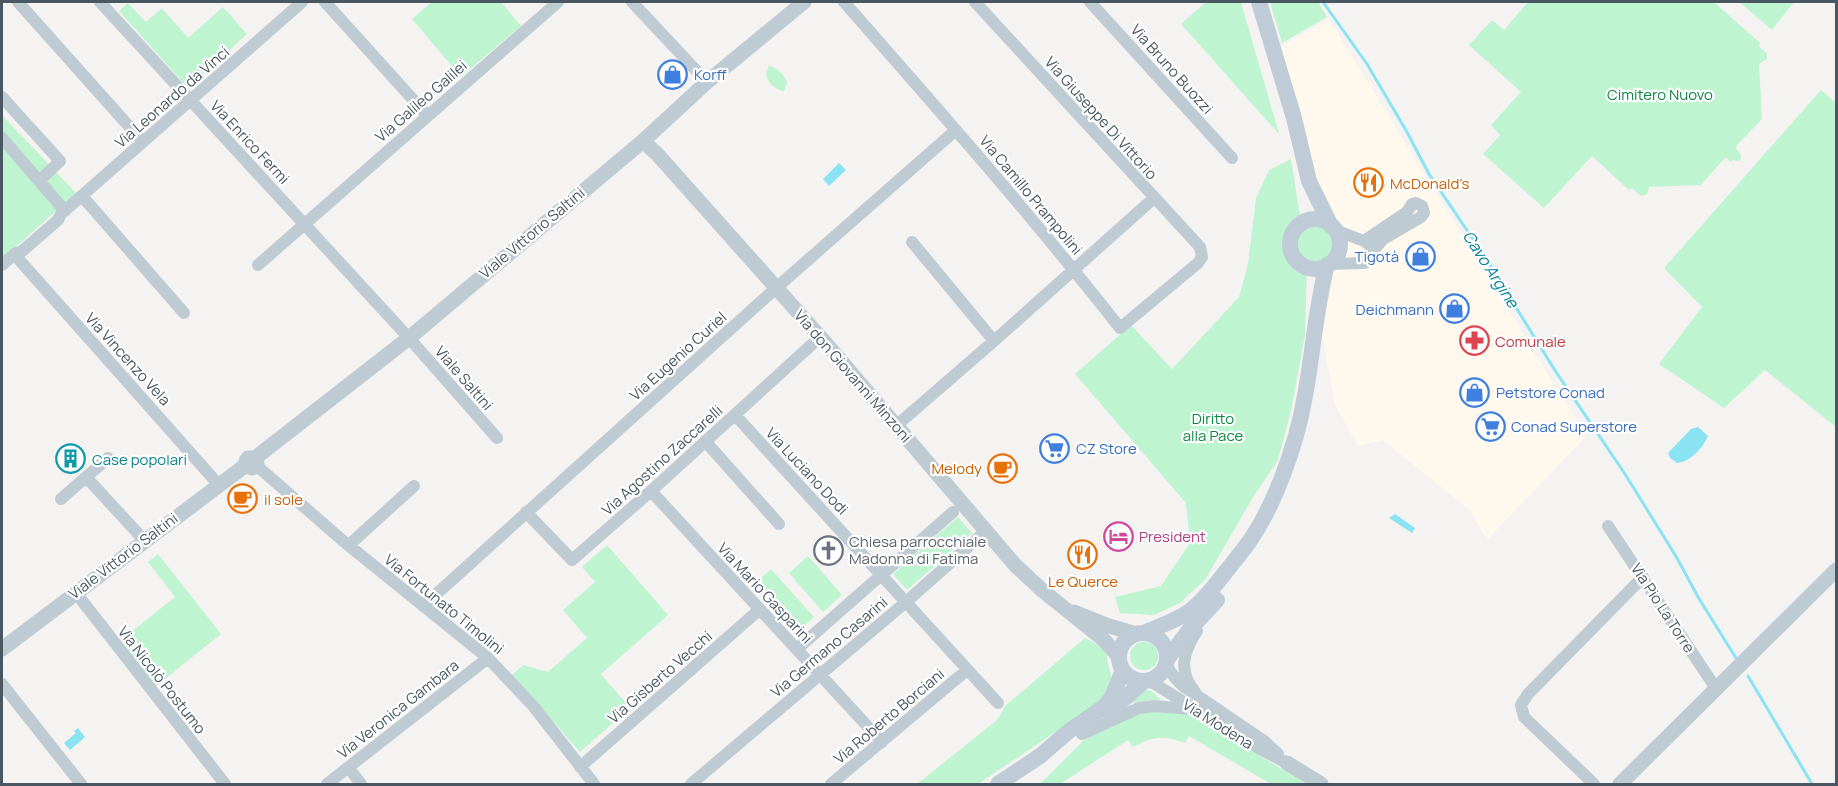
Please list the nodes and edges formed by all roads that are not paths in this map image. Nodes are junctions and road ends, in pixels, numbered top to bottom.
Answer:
1 (18, 2) edge
2 (100, 2) edge
3 (302, 2) edge
4 (325, 2) edge
5 (558, 2) edge
6 (632, 2) edge
7 (804, 2) edge
8 (844, 2) edge
9 (975, 2) edge
10 (1090, 2) edge
11 (1259, 2) edge
12 (707, 82) junction
13 (2, 97) edge
14 (191, 101) junction
15 (427, 115) junction
16 (956, 130) junction
17 (2, 138) edge
18 (643, 141) junction
19 (143, 142) junction
20 (1232, 158) dead end
21 (1309, 180) junction
22 (39, 181) junction
23 (82, 196) junction
24 (1154, 198) junction
25 (63, 212) junction
26 (305, 224) junction
27 (1299, 225) junction
28 (1333, 228) junction
29 (1364, 241) junction
30 (912, 242) dead end
31 (1372, 252) junction
32 (15, 253) junction
33 (1202, 257) joint
34 (1298, 262) junction
35 (2, 265) edge
36 (258, 265) dead end
37 (1328, 265) junction
38 (1074, 270) junction
39 (776, 288) junction
40 (1316, 312) junction
41 (184, 313) dead end
42 (820, 337) junction
43 (409, 338) junction
44 (994, 341) junction
45 (735, 415) junction
46 (897, 425) junction
47 (497, 438) dead end
48 (705, 441) junction
49 (108, 458) dead end
50 (252, 463) junction
51 (86, 477) junction
52 (218, 484) junction
53 (414, 486) dead end
54 (651, 491) junction
55 (61, 499) dead end
56 (526, 512) junction
57 (953, 512) dead end
58 (779, 524) dead end
59 (1608, 526) dead end
60 (986, 531) junction
61 (144, 540) junction
62 (1249, 542) junction
63 (349, 545) junction
64 (1836, 570) edge
65 (881, 574) junction
66 (1643, 577) junction
67 (76, 593) junction
68 (1216, 601) junction
69 (906, 602) junction
70 (423, 606) junction
71 (1066, 609) junction
72 (759, 610) junction
73 (1140, 633) junction
74 (2, 649) edge
75 (797, 649) junction
76 (488, 658) junction
77 (1167, 662) junction
78 (1121, 664) junction
79 (967, 670) junction
80 (821, 674) junction
81 (1147, 681) junction
82 (2, 684) edge
83 (1717, 690) junction
84 (1200, 697) junction
85 (998, 704) dead end
86 (1194, 709) junction
87 (1082, 734) junction
88 (882, 742) junction
89 (1040, 756) junction
90 (1287, 763) junction
91 (580, 767) junction
92 (348, 768) junction
93 (81, 784) edge
94 (225, 784) edge
95 (327, 784) edge
96 (362, 784) edge
97 (594, 784) edge
98 (691, 784) edge
99 (831, 784) edge
100 (998, 784) edge
101 (1321, 784) edge
102 (1594, 784) edge
103 (1620, 784) edge

1 - 19 street
2 - 14 street, Via Enrico Fermi
3 - 14 street, Via Leonardo da Vinci
4 - 15 street
5 - 15 street, Via Galileo Galilei
6 - 12 street
7 - 12 street, Viale Vittorio Saltini
8 - 16 street, Via Camillo Prampolini
9 - 24 street, Via Giuseppe Di Vittorio
10 - 20 street, Via Bruno Buozzi
11 - 21 main road
12 - 18 street, Viale Vittorio Saltini
13 - 22 street
14 - 19 street, Via Leonardo da Vinci
14 - 26 street, Via Enrico Fermi
15 - 26 street, Via Galileo Galilei
16 - 38 street, Via Camillo Prampolini
16 - 39 street, Via Eugenio Curiel
17 - 22 street
18 - 39 street, Via don Giovanni Minzoni
18 - 43 street, Viale Vittorio Saltini
19 - 23 street, Via Leonardo da Vinci
21 - 27 main road
21 - 28 main road
22 - 25 street
23 - 25 street, Via Leonardo da Vinci
23 - 41 street
24 - 33 street, Via Giuseppe Di Vittorio
24 - 38 street
25 - 32 street, Via Leonardo da Vinci
26 - 36 street
26 - 43 street, Via Enrico Fermi
27 - 28 main road
27 - 34 main road
28 - 29 street
28 - 37 main road
29 - 31 street
29 - 31 street
30 - 44 street
31 - 37 street
32 - 35 street, Via Leonardo da Vinci
32 - 52 street, Via Vincenzo Vela
33 - 38 street, Via Camillo Prampolini
34 - 37 main road
34 - 40 main road
37 - 40 main road
38 - 44 street
39 - 42 street, Via don Giovanni Minzoni
39 - 56 street, Via Eugenio Curiel
40 - 62 main road
42 - 45 street, Via Agostino Zaccarelli
42 - 46 street, Via don Giovanni Minzoni
43 - 47 street, Viale Saltini
43 - 50 street, Viale Vittorio Saltini
44 - 46 street
45 - 48 street, Via Agostino Zaccarelli
45 - 65 street, Via Luciano Dodi
46 - 60 street, Via don Giovanni Minzoni
48 - 54 street, Via Agostino Zaccarelli
48 - 58 street
49 - 51 street
50 - 52 street, Viale Vittorio Saltini
50 - 63 street, Via Fortunato Timolini
51 - 55 street
51 - 61 street
52 - 61 street, Viale Vittorio Saltini
53 - 63 street
54 - 56 street, Via Agostino Zaccarelli
54 - 72 street, Via Mario Gasparini
56 - 70 street, Via Eugenio Curiel
57 - 65 street
59 - 66 street, Via Pio La Torre
60 - 69 street, Via Germano Casarini
60 - 71 street, Via don Giovanni Minzoni
61 - 67 street, Viale Vittorio Saltini
62 - 68 main road
62 - 73 main road
63 - 70 street, Via Fortunato Timolini
64 - 83 street
65 - 69 street, Via Luciano Dodi
65 - 75 street
66 - 83 street, Via Pio La Torre
66 - 102 street
67 - 74 street, Viale Vittorio Saltini
67 - 94 street, Via Nicolò Postumo
68 - 77 main road
68 - 84 street, Via Modena
69 - 79 street, Via Luciano Dodi
69 - 80 street, Via Germano Casarini
70 - 76 street, Via Fortunato Timolini
71 - 73 street, Via don Giovanni Minzoni
71 - 78 street, Via don Giovanni Minzoni
72 - 75 street, Via Mario Gasparini
72 - 91 street, Via Gisberto Vecchi
73 - 77 main road
73 - 78 main road
75 - 80 street, Via Mario Gasparini
76 - 91 street, Via Fortunato Timolini
76 - 92 street, Via Veronica Gambara
77 - 81 main road
77 - 84 street, Via Modena
78 - 81 main road
78 - 89 main road
79 - 85 street, Via Luciano Dodi
79 - 88 street, Via Roberto Borciani
80 - 88 street, Via Mario Gasparini
80 - 98 street, Via Germano Casarini
81 - 86 street, Via Modena
81 - 87 main road
82 - 93 street
83 - 103 street
84 - 90 street, Via Modena
86 - 87 street
86 - 90 street, Via Modena
87 - 89 main road
88 - 99 street, Via Roberto Borciani
89 - 100 main road
90 - 101 street, Via Modena
91 - 97 street, Via Fortunato Timolini
92 - 95 street, Via Veronica Gambara
92 - 96 street

